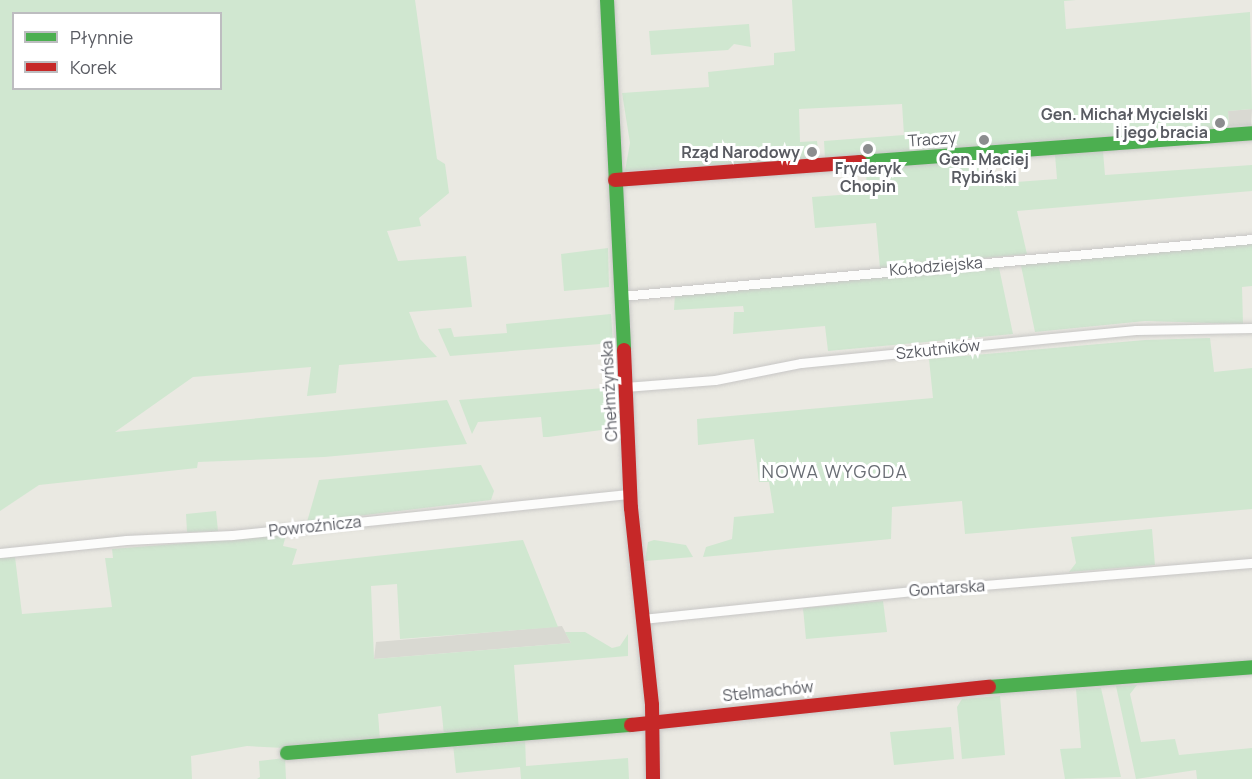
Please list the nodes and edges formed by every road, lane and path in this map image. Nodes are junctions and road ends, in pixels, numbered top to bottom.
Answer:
1 (606, 0) edge
2 (1252, 134) edge
3 (615, 180) junction
4 (1252, 239) edge
5 (621, 296) junction
6 (1252, 328) edge
7 (625, 387) junction
8 (630, 494) junction
9 (0, 553) edge
10 (1252, 564) edge
11 (642, 619) junction
12 (1252, 667) edge
13 (653, 719) junction
14 (288, 753) dead end
15 (653, 779) edge

1 - 3 street, Chełmżyńska
2 - 3 street, Traczy
3 - 5 street, Chełmżyńska
4 - 5 street, Kołodziejska
5 - 7 street, Chełmżyńska
6 - 7 street, Szkutników
7 - 8 street, Chełmżyńska
8 - 9 street, Powroźnicza
8 - 11 street, Chełmżyńska
10 - 11 street, Gontarska
11 - 13 street, Chełmżyńska
12 - 13 street, Stelmachów
13 - 14 street, Stelmachów
13 - 15 street, Chełmżyńska

